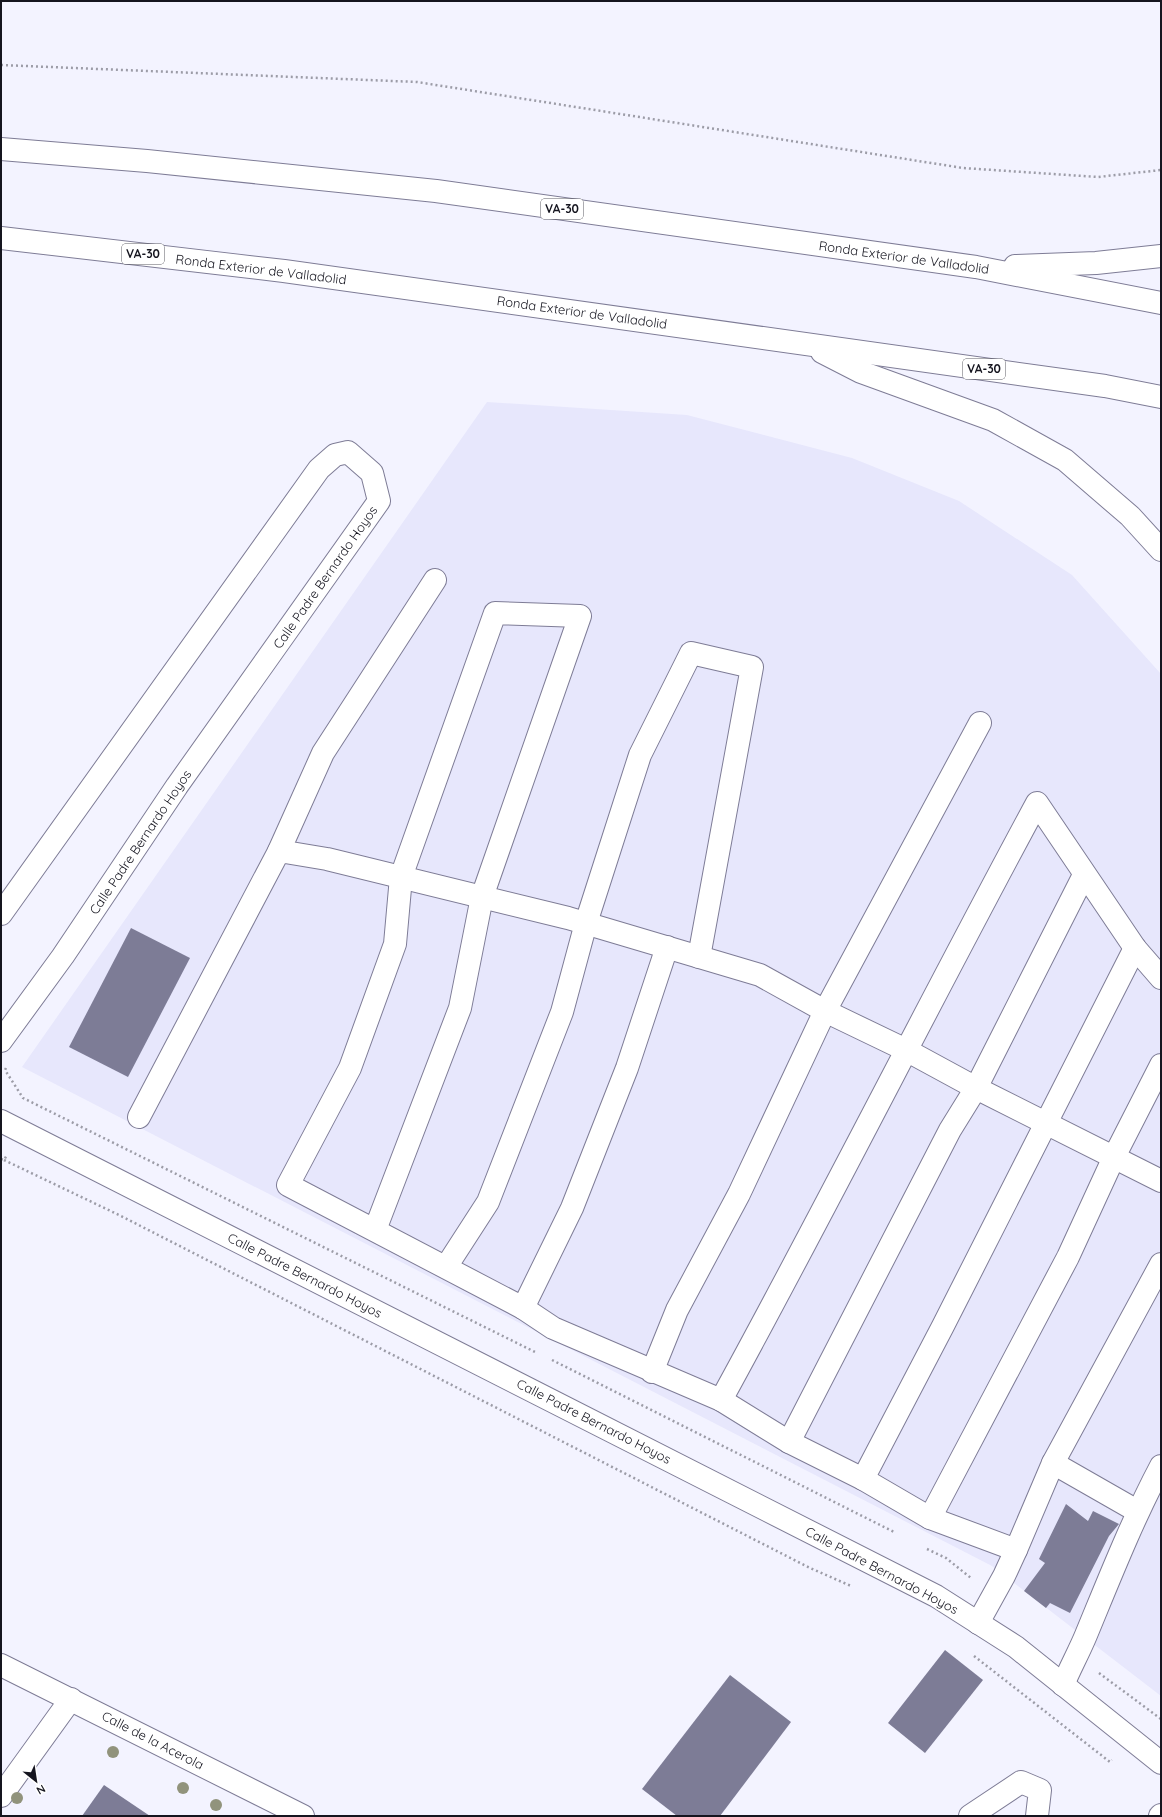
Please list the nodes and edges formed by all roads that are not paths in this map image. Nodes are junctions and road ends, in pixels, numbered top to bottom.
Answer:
1 (1, 149) edge
2 (1, 238) edge
3 (1161, 256) edge
4 (976, 267) junction
5 (1161, 303) edge
6 (806, 344) junction
7 (1161, 397) edge
8 (1161, 550) edge
9 (435, 580) dead end
10 (980, 723) dead end
11 (279, 851) junction
12 (1084, 875) junction
13 (401, 877) junction
14 (482, 897) junction
15 (1, 914) edge
16 (586, 923) junction
17 (667, 947) junction
18 (1135, 948) junction
19 (699, 957) junction
20 (1161, 978) edge
21 (825, 1011) junction
22 (2, 1039) edge
23 (906, 1050) junction
24 (1161, 1065) edge
25 (976, 1088) junction
26 (139, 1117) dead end
27 (1, 1121) edge
28 (1046, 1123) junction
29 (1114, 1157) junction
30 (1161, 1181) edge
31 (375, 1230) junction
32 (1161, 1264) edge
33 (446, 1268) junction
34 (523, 1308) junction
35 (652, 1372) junction
36 (721, 1400) junction
37 (789, 1442) junction
38 (1053, 1463) junction
39 (1161, 1466) edge
40 (863, 1479) junction
41 (1137, 1511) junction
42 (930, 1518) junction
43 (1016, 1550) junction
44 (978, 1623) junction
45 (1, 1665) edge
46 (1063, 1685) junction
47 (71, 1699) junction
48 (1161, 1763) edge
49 (1, 1796) edge
50 (303, 1816) edge
51 (970, 1816) edge
52 (1037, 1816) edge

1 - 4 main road, Ronda Exterior de Valladolid / VA-30
2 - 6 main road, Ronda Exterior de Valladolid / VA-30
3 - 4 main road
4 - 5 main road, Ronda Exterior de Valladolid / VA-30
6 - 7 main road, Ronda Exterior de Valladolid / VA-30
6 - 8 main road
9 - 11 main road
10 - 21 main road
11 - 13 main road
11 - 26 main road
12 - 18 main road
12 - 23 main road
12 - 25 main road
13 - 14 main road
13 - 14 main road
13 - 31 main road
14 - 16 main road
14 - 31 main road
15 - 22 main road, Calle Padre Bernardo Hoyos
16 - 17 main road
16 - 19 main road
16 - 33 main road
17 - 19 main road
17 - 34 main road
18 - 20 main road
18 - 28 main road
19 - 21 main road
21 - 23 main road
21 - 35 main road
23 - 25 main road
23 - 36 main road
24 - 29 main road
25 - 28 main road
25 - 37 main road
27 - 44 main road, Calle Padre Bernardo Hoyos
28 - 29 main road
28 - 40 main road
29 - 30 main road
29 - 42 main road
31 - 33 main road
32 - 38 main road
33 - 34 main road
34 - 35 main road
35 - 36 main road
36 - 37 main road
37 - 40 main road
38 - 41 main road
38 - 43 main road
39 - 41 main road
40 - 42 main road
41 - 46 main road
42 - 43 main road
43 - 44 main road
44 - 46 main road, Calle Padre Bernardo Hoyos
45 - 47 main road, Calle de la Acerola
46 - 48 main road, Calle Padre Bernardo Hoyos
47 - 49 main road
47 - 50 main road, Calle de la Acerola
51 - 52 main road

